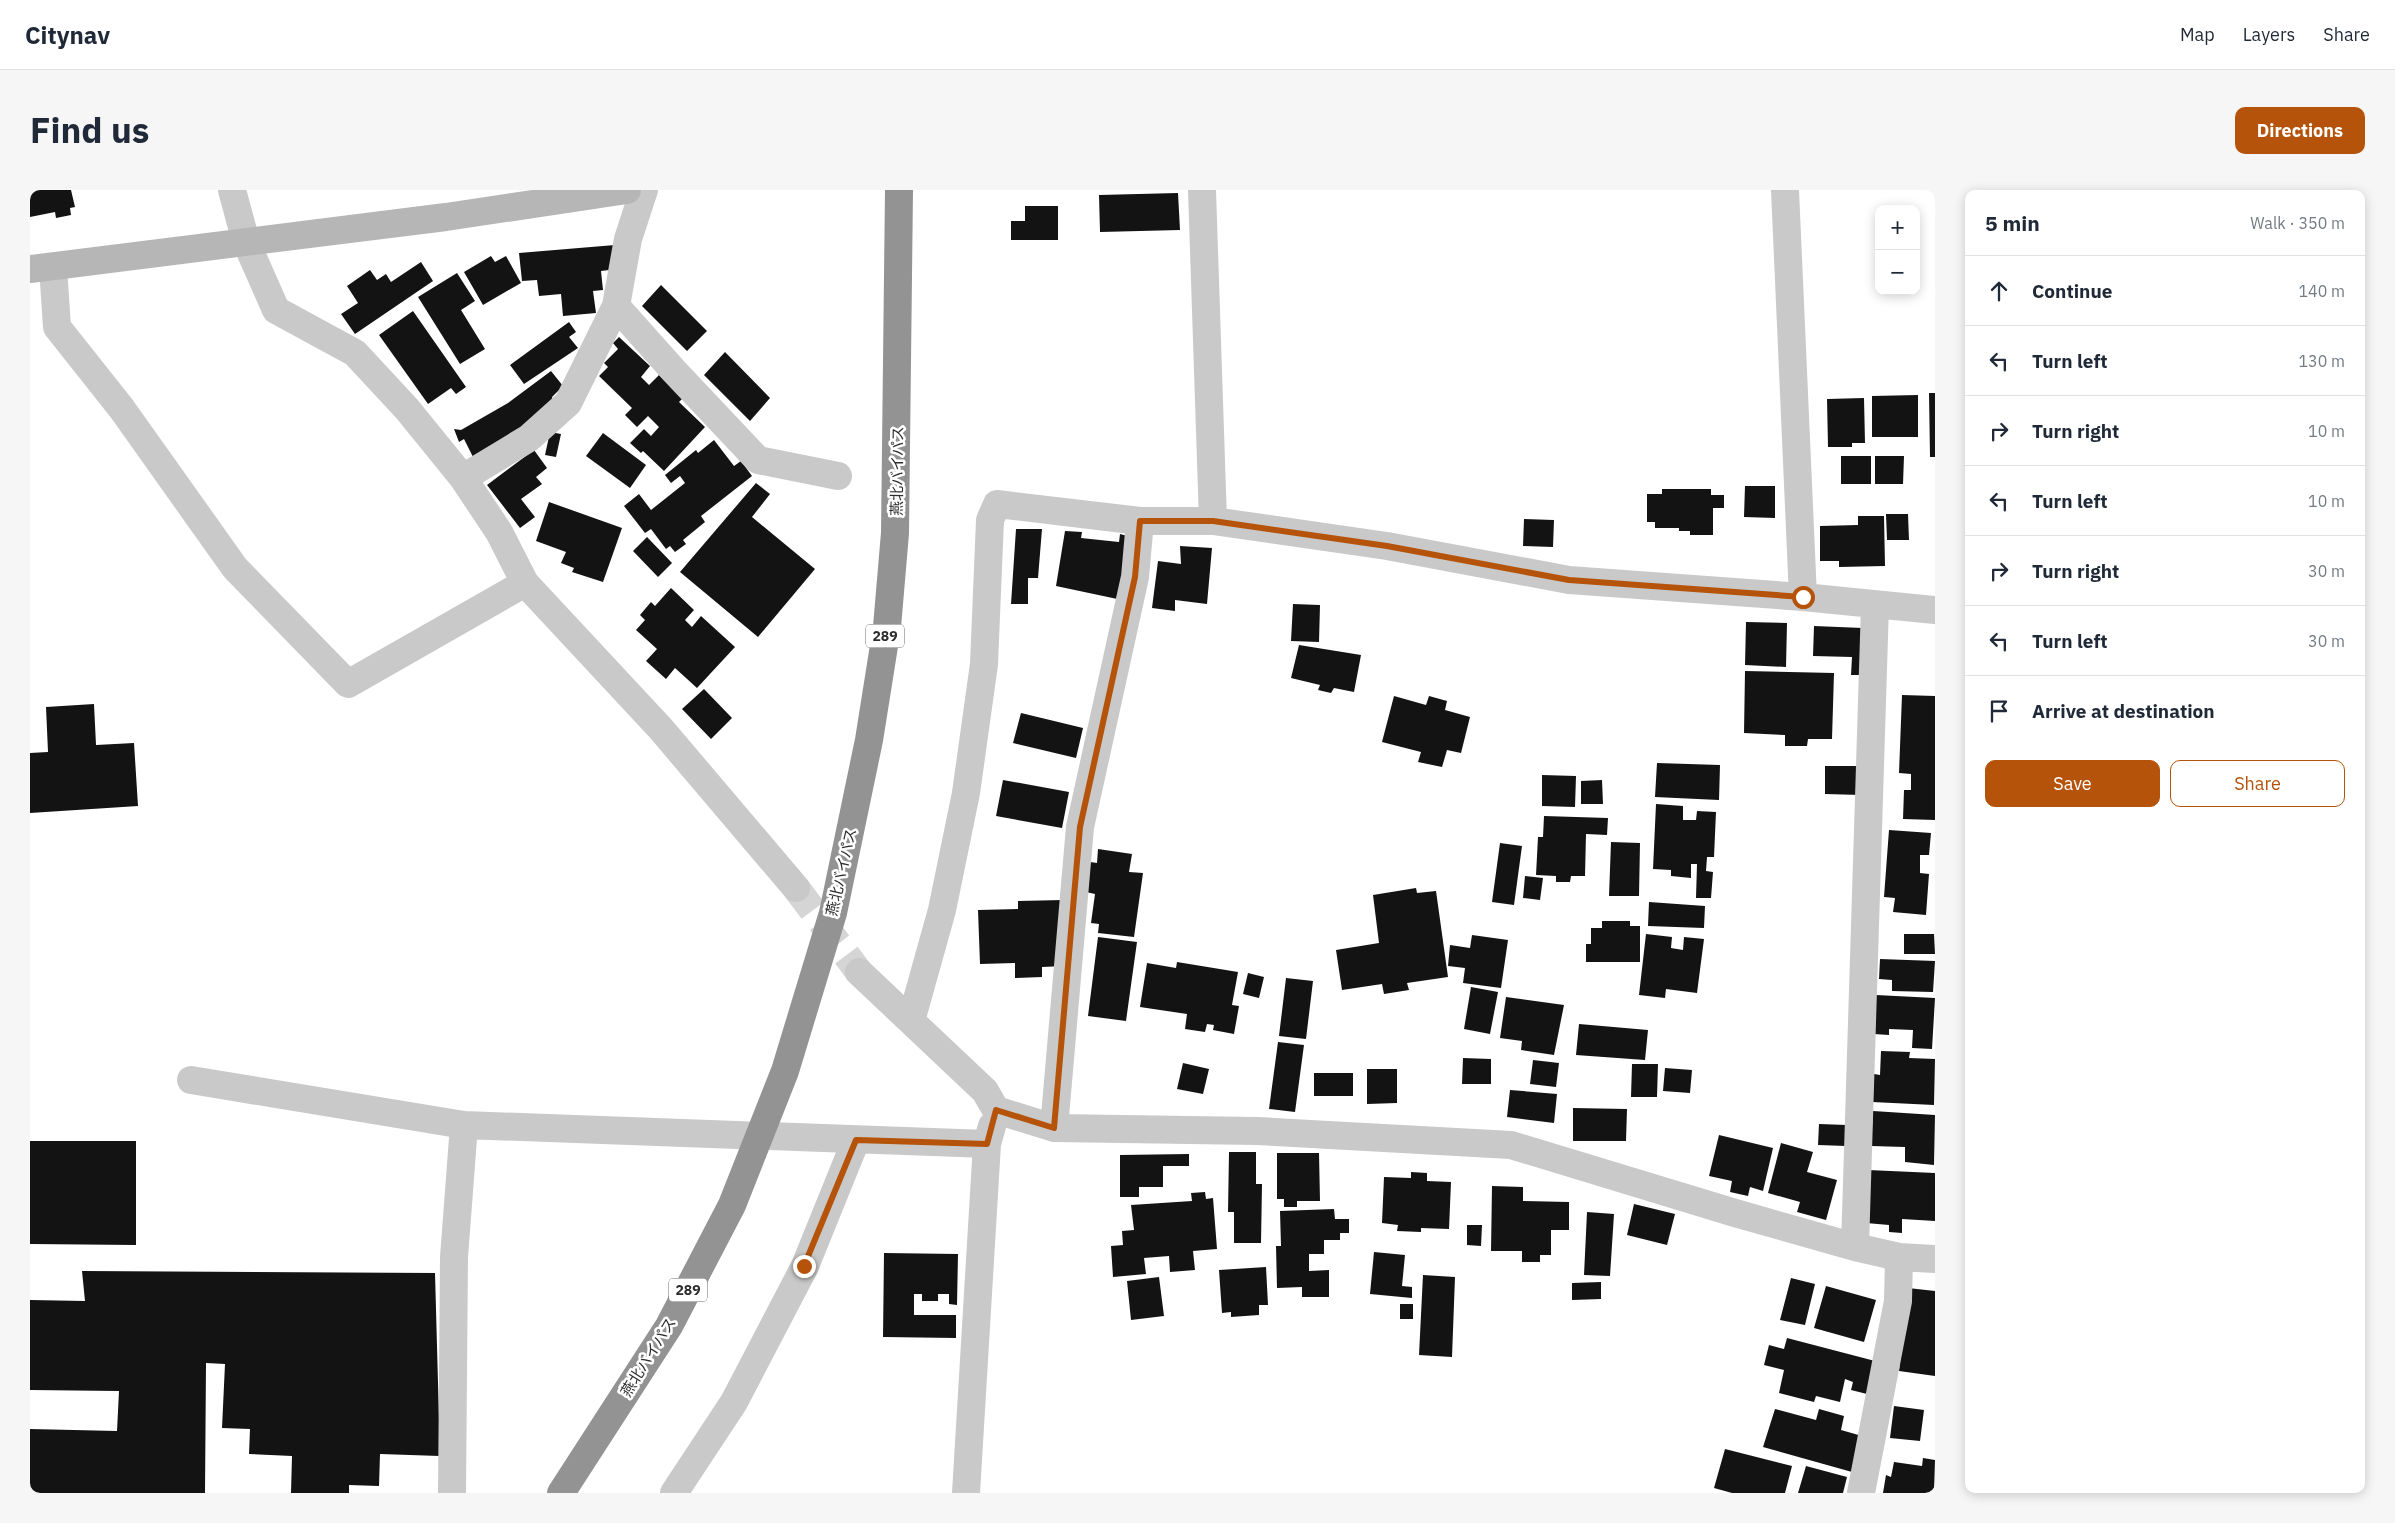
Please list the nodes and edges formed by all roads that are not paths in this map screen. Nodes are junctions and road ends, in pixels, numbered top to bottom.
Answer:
1 (232, 190) edge
2 (627, 190) edge
3 (644, 190) edge
4 (899, 190) edge
5 (1202, 190) edge
6 (1785, 190) edge
7 (246, 242) junction
8 (42, 268) edge
9 (616, 306) junction
10 (838, 476) dead end
11 (463, 478) junction
12 (1140, 521) junction
13 (1213, 521) junction
14 (525, 583) junction
15 (1803, 597) junction
16 (1875, 605) junction
17 (1935, 610) edge
18 (796, 888) tunnel mouth
19 (859, 972) tunnel mouth
20 (910, 1020) junction
21 (191, 1080) dead end
22 (996, 1110) junction
23 (464, 1125) junction
24 (1054, 1128) junction
25 (856, 1140) junction
26 (987, 1144) junction
27 (1855, 1247) junction
28 (1899, 1258) junction
29 (1935, 1258) edge
30 (452, 1493) edge
31 (561, 1493) edge
32 (674, 1493) edge
33 (966, 1493) edge
34 (1861, 1493) edge

1 - 7 street
2 - 7 street
3 - 9 street
4 - 31 highway, 燕北バイパス / 289
5 - 13 street
6 - 15 street
7 - 8 street
7 - 11 street
8 - 14 street
9 - 10 street
9 - 11 street
11 - 14 street
12 - 13 street
12 - 20 street
12 - 24 street
13 - 15 street
14 - 18 street
15 - 16 street
16 - 17 street
16 - 27 street
19 - 20 street
20 - 22 street
21 - 23 street
22 - 24 street
22 - 26 street
23 - 25 street
23 - 30 street
24 - 27 street
25 - 26 street
25 - 32 street
26 - 33 street
27 - 28 street
28 - 29 street
28 - 34 street

